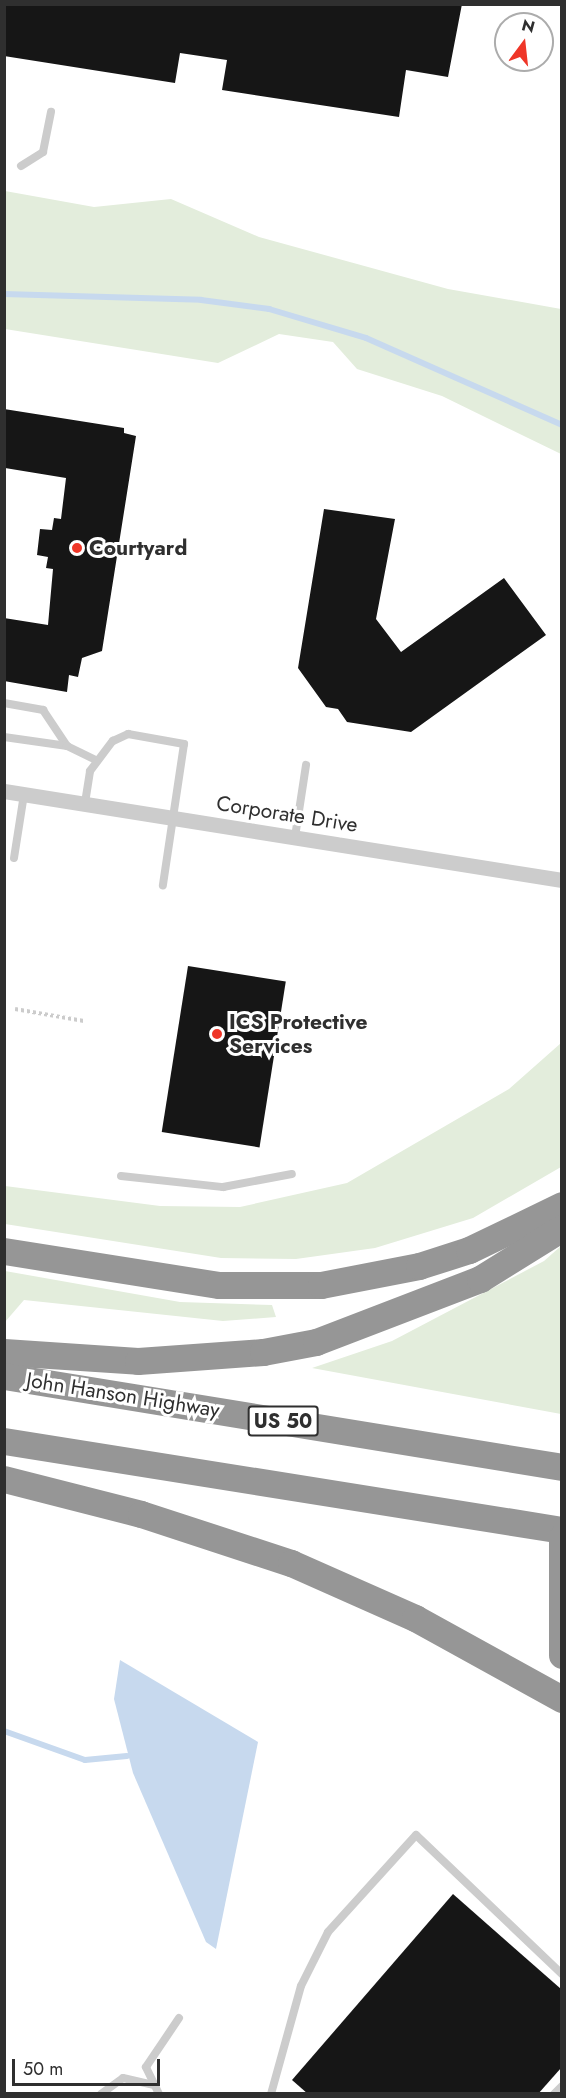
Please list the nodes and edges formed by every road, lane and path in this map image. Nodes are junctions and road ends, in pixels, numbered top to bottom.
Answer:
1 (51, 112) dead end
2 (21, 166) dead end
3 (4, 703) edge
4 (4, 736) edge
5 (67, 747) junction
6 (96, 760) junction
7 (306, 765) dead end
8 (4, 791) edge
9 (24, 794) junction
10 (85, 803) junction
11 (173, 817) junction
12 (295, 837) junction
13 (14, 858) dead end
14 (561, 880) edge
15 (163, 885) dead end
16 (15, 1009) dead end
17 (84, 1021) dead end
18 (292, 1174) dead end
19 (121, 1176) dead end
20 (561, 1206) edge
21 (561, 1228) edge
22 (4, 1251) edge
23 (4, 1352) edge
24 (4, 1376) edge
25 (4, 1441) edge
26 (561, 1467) edge
27 (4, 1479) edge
28 (561, 1530) edge
29 (561, 1537) edge
30 (478, 1650) junction
31 (561, 1655) edge
32 (561, 1699) edge
33 (561, 1708) edge
34 (561, 1974) edge
35 (179, 2019) dead end
36 (153, 2085) junction
37 (561, 2086) edge
38 (101, 2094) edge
39 (159, 2094) edge
40 (271, 2094) edge
41 (554, 2094) edge

1 - 2 lane
3 - 5 lane
4 - 5 lane
5 - 6 lane
6 - 10 lane
6 - 11 lane
7 - 12 lane
8 - 9 street, Corporate Drive
9 - 10 street, Corporate Drive
9 - 13 lane
10 - 11 street, Corporate Drive
11 - 12 street, Corporate Drive
11 - 15 lane
12 - 14 street, Corporate Drive
16 - 17 path
18 - 19 lane
20 - 22 highway
21 - 23 highway
24 - 26 highway, John Hanson Highway / US 50
25 - 28 highway
27 - 30 highway
29 - 31 highway
30 - 32 highway
30 - 33 highway
34 - 40 lane
35 - 36 lane
36 - 38 lane
36 - 39 lane
37 - 41 lane

